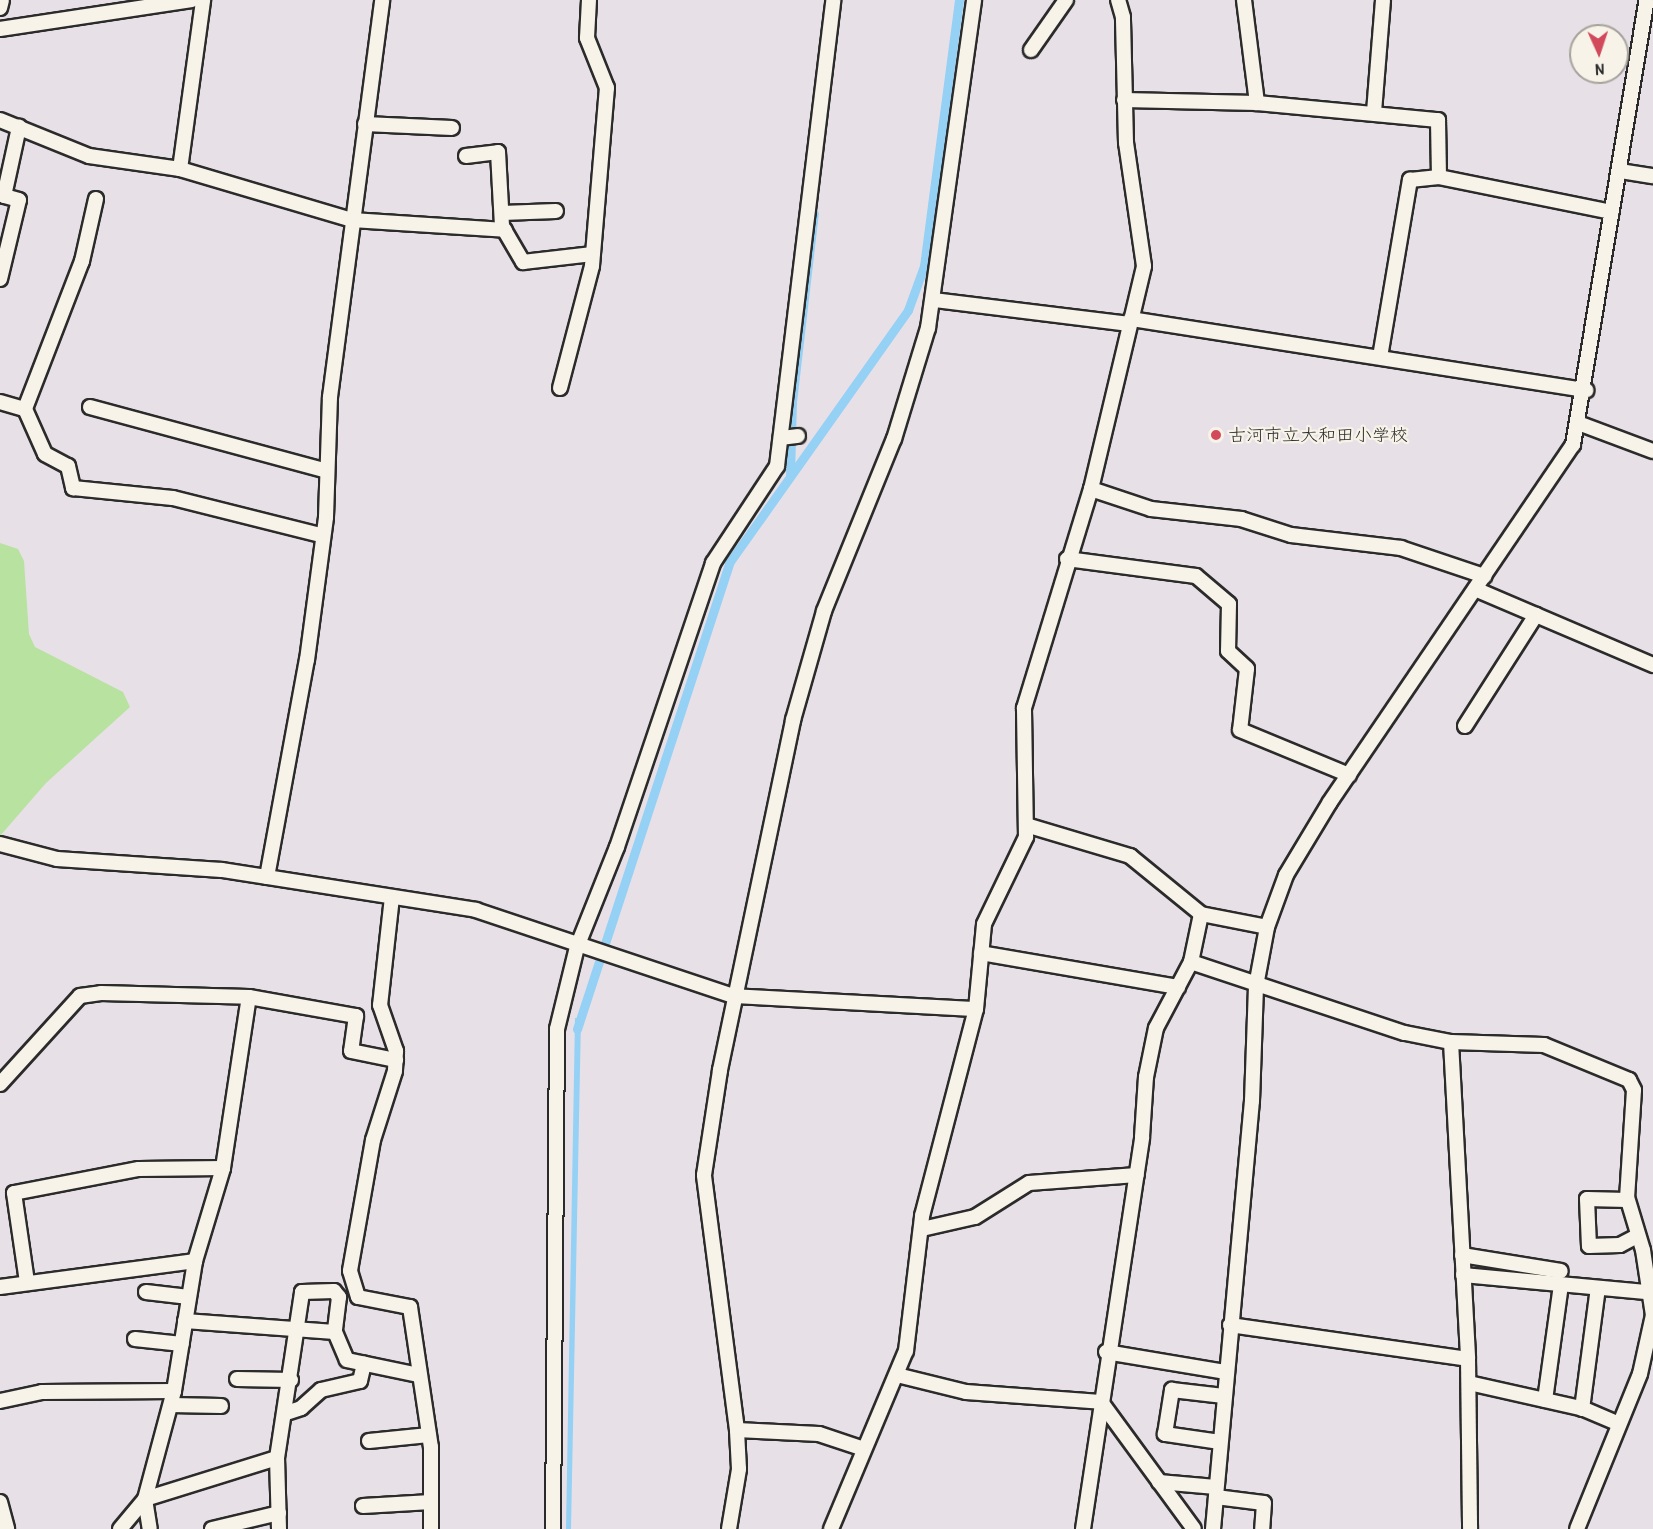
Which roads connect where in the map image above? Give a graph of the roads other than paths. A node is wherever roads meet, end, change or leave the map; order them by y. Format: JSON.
{"nodes":[{"id":1,"x":2,"y":0,"type":"edge"},
{"id":2,"x":192,"y":0,"type":"edge"},
{"id":3,"x":202,"y":0,"type":"edge"},
{"id":4,"x":381,"y":0,"type":"edge"},
{"id":5,"x":589,"y":0,"type":"edge"},
{"id":6,"x":833,"y":0,"type":"edge"},
{"id":7,"x":974,"y":0,"type":"edge"},
{"id":8,"x":1066,"y":0,"type":"edge"},
{"id":9,"x":1118,"y":0,"type":"edge"},
{"id":10,"x":1244,"y":0,"type":"edge"},
{"id":11,"x":1383,"y":0,"type":"edge"},
{"id":12,"x":1647,"y":0,"type":"edge"},
{"id":13,"x":0,"y":8,"type":"edge"},
{"id":14,"x":0,"y":30,"type":"edge"},
{"id":15,"x":1031,"y":50,"type":"dead end"},
{"id":16,"x":1124,"y":100,"type":"junction"},
{"id":17,"x":1257,"y":103,"type":"junction"},
{"id":18,"x":1374,"y":112,"type":"junction"},
{"id":19,"x":0,"y":120,"type":"edge"},
{"id":20,"x":365,"y":124,"type":"junction"},
{"id":21,"x":19,"y":127,"type":"junction"},
{"id":22,"x":452,"y":128,"type":"dead end"},
{"id":23,"x":465,"y":156,"type":"dead end"},
{"id":24,"x":180,"y":169,"type":"junction"},
{"id":25,"x":1620,"y":171,"type":"junction"},
{"id":26,"x":1653,"y":176,"type":"edge"},
{"id":27,"x":1438,"y":177,"type":"junction"},
{"id":28,"x":96,"y":199,"type":"dead end"},
{"id":29,"x":556,"y":211,"type":"dead end"},
{"id":30,"x":1611,"y":212,"type":"junction"},
{"id":31,"x":502,"y":213,"type":"junction"},
{"id":32,"x":352,"y":220,"type":"junction"},
{"id":33,"x":505,"y":230,"type":"junction"},
{"id":34,"x":593,"y":254,"type":"junction"},
{"id":35,"x":0,"y":279,"type":"edge"},
{"id":36,"x":934,"y":300,"type":"junction"},
{"id":37,"x":1130,"y":322,"type":"junction"},
{"id":38,"x":1380,"y":357,"type":"junction"},
{"id":39,"x":560,"y":388,"type":"dead end"},
{"id":40,"x":1586,"y":390,"type":"junction"},
{"id":41,"x":0,"y":402,"type":"edge"},
{"id":42,"x":90,"y":407,"type":"dead end"},
{"id":43,"x":25,"y":409,"type":"junction"},
{"id":44,"x":1578,"y":423,"type":"junction"},
{"id":45,"x":798,"y":436,"type":"dead end"},
{"id":46,"x":781,"y":438,"type":"junction"},
{"id":47,"x":1653,"y":451,"type":"edge"},
{"id":48,"x":323,"y":470,"type":"junction"},
{"id":49,"x":1091,"y":489,"type":"junction"},
{"id":50,"x":320,"y":535,"type":"junction"},
{"id":51,"x":1067,"y":559,"type":"junction"},
{"id":52,"x":1484,"y":576,"type":"junction"},
{"id":53,"x":1475,"y":589,"type":"junction"},
{"id":54,"x":1536,"y":615,"type":"junction"},
{"id":55,"x":1653,"y":665,"type":"edge"},
{"id":56,"x":1466,"y":726,"type":"dead end"},
{"id":57,"x":1349,"y":775,"type":"junction"},
{"id":58,"x":1026,"y":825,"type":"junction"},
{"id":59,"x":0,"y":844,"type":"edge"},
{"id":60,"x":267,"y":877,"type":"junction"},
{"id":61,"x":392,"y":897,"type":"junction"},
{"id":62,"x":1201,"y":914,"type":"junction"},
{"id":63,"x":1267,"y":927,"type":"junction"},
{"id":64,"x":577,"y":947,"type":"junction"},
{"id":65,"x":981,"y":953,"type":"junction"},
{"id":66,"x":1191,"y":962,"type":"junction"},
{"id":67,"x":1256,"y":986,"type":"junction"},
{"id":68,"x":1178,"y":987,"type":"junction"},
{"id":69,"x":733,"y":996,"type":"junction"},
{"id":70,"x":249,"y":997,"type":"junction"},
{"id":71,"x":976,"y":1009,"type":"junction"},
{"id":72,"x":1451,"y":1042,"type":"junction"},
{"id":73,"x":396,"y":1060,"type":"junction"},
{"id":74,"x":0,"y":1084,"type":"edge"},
{"id":75,"x":223,"y":1168,"type":"junction"},
{"id":76,"x":1137,"y":1175,"type":"junction"},
{"id":77,"x":1627,"y":1200,"type":"junction"},
{"id":78,"x":922,"y":1229,"type":"junction"},
{"id":79,"x":1637,"y":1236,"type":"junction"},
{"id":80,"x":1462,"y":1255,"type":"junction"},
{"id":81,"x":195,"y":1261,"type":"junction"},
{"id":82,"x":1463,"y":1275,"type":"junction"},
{"id":83,"x":1561,"y":1278,"type":"junction"},
{"id":84,"x":27,"y":1282,"type":"junction"},
{"id":85,"x":0,"y":1287,"type":"edge"},
{"id":86,"x":1598,"y":1288,"type":"junction"},
{"id":87,"x":146,"y":1292,"type":"dead end"},
{"id":88,"x":1648,"y":1292,"type":"junction"},
{"id":89,"x":189,"y":1297,"type":"junction"},
{"id":90,"x":185,"y":1322,"type":"junction"},
{"id":91,"x":1230,"y":1325,"type":"junction"},
{"id":92,"x":296,"y":1332,"type":"junction"},
{"id":93,"x":335,"y":1332,"type":"junction"},
{"id":94,"x":135,"y":1339,"type":"dead end"},
{"id":95,"x":182,"y":1344,"type":"junction"},
{"id":96,"x":1106,"y":1352,"type":"junction"},
{"id":97,"x":1468,"y":1359,"type":"junction"},
{"id":98,"x":364,"y":1363,"type":"junction"},
{"id":99,"x":1226,"y":1372,"type":"junction"},
{"id":100,"x":419,"y":1375,"type":"junction"},
{"id":101,"x":897,"y":1375,"type":"junction"},
{"id":102,"x":237,"y":1378,"type":"dead end"},
{"id":103,"x":291,"y":1380,"type":"junction"},
{"id":104,"x":1469,"y":1383,"type":"junction"},
{"id":105,"x":174,"y":1391,"type":"junction"},
{"id":106,"x":1224,"y":1396,"type":"junction"},
{"id":107,"x":1545,"y":1400,"type":"junction"},
{"id":108,"x":0,"y":1401,"type":"edge"},
{"id":109,"x":1101,"y":1402,"type":"junction"},
{"id":110,"x":171,"y":1405,"type":"junction"},
{"id":111,"x":221,"y":1406,"type":"dead end"},
{"id":112,"x":1582,"y":1409,"type":"junction"},
{"id":113,"x":286,"y":1413,"type":"junction"},
{"id":114,"x":1619,"y":1424,"type":"junction"},
{"id":115,"x":738,"y":1430,"type":"junction"},
{"id":116,"x":429,"y":1435,"type":"junction"},
{"id":117,"x":369,"y":1440,"type":"dead end"},
{"id":118,"x":1220,"y":1442,"type":"junction"},
{"id":119,"x":864,"y":1449,"type":"junction"},
{"id":120,"x":277,"y":1458,"type":"junction"},
{"id":121,"x":1159,"y":1482,"type":"junction"},
{"id":122,"x":1216,"y":1492,"type":"junction"},
{"id":123,"x":145,"y":1499,"type":"junction"},
{"id":124,"x":0,"y":1502,"type":"edge"},
{"id":125,"x":431,"y":1502,"type":"junction"},
{"id":126,"x":363,"y":1506,"type":"dead end"},
{"id":127,"x":279,"y":1513,"type":"junction"},
{"id":128,"x":7,"y":1529,"type":"edge"},
{"id":129,"x":120,"y":1529,"type":"edge"},
{"id":130,"x":150,"y":1529,"type":"edge"},
{"id":131,"x":212,"y":1529,"type":"edge"},
{"id":132,"x":279,"y":1529,"type":"edge"},
{"id":133,"x":431,"y":1529,"type":"edge"},
{"id":134,"x":553,"y":1529,"type":"edge"},
{"id":135,"x":729,"y":1529,"type":"edge"},
{"id":136,"x":831,"y":1529,"type":"edge"},
{"id":137,"x":1083,"y":1529,"type":"edge"},
{"id":138,"x":1194,"y":1529,"type":"edge"},
{"id":139,"x":1213,"y":1529,"type":"edge"},
{"id":140,"x":1263,"y":1529,"type":"edge"},
{"id":141,"x":1470,"y":1529,"type":"edge"},
{"id":142,"x":1577,"y":1529,"type":"edge"}],
"edges":[{"from":1,"to":13,"type":"street"},
{"from":2,"to":14,"type":"street"},
{"from":3,"to":24,"type":"street"},
{"from":4,"to":20,"type":"street"},
{"from":5,"to":34,"type":"street"},
{"from":6,"to":46,"type":"street"},
{"from":7,"to":36,"type":"street"},
{"from":8,"to":15,"type":"street"},
{"from":9,"to":16,"type":"street"},
{"from":10,"to":17,"type":"street"},
{"from":11,"to":18,"type":"street"},
{"from":12,"to":25,"type":"street"},
{"from":16,"to":17,"type":"street"},
{"from":16,"to":37,"type":"street"},
{"from":17,"to":18,"type":"street"},
{"from":18,"to":27,"type":"street"},
{"from":19,"to":21,"type":"street"},
{"from":20,"to":22,"type":"street"},
{"from":20,"to":32,"type":"street"},
{"from":21,"to":24,"type":"street"},
{"from":21,"to":35,"type":"street"},
{"from":23,"to":31,"type":"street"},
{"from":24,"to":32,"type":"street"},
{"from":25,"to":26,"type":"street"},
{"from":25,"to":30,"type":"street"},
{"from":27,"to":30,"type":"street"},
{"from":27,"to":38,"type":"street"},
{"from":28,"to":43,"type":"street"},
{"from":29,"to":31,"type":"street"},
{"from":30,"to":40,"type":"street"},
{"from":31,"to":33,"type":"street"},
{"from":32,"to":33,"type":"street"},
{"from":32,"to":48,"type":"street"},
{"from":33,"to":34,"type":"street"},
{"from":34,"to":39,"type":"street"},
{"from":36,"to":37,"type":"street"},
{"from":36,"to":69,"type":"street"},
{"from":37,"to":38,"type":"street"},
{"from":37,"to":49,"type":"street"},
{"from":38,"to":40,"type":"street"},
{"from":40,"to":44,"type":"street"},
{"from":41,"to":43,"type":"street"},
{"from":42,"to":48,"type":"street"},
{"from":43,"to":50,"type":"street"},
{"from":44,"to":47,"type":"street"},
{"from":44,"to":52,"type":"street"},
{"from":45,"to":46,"type":"street"},
{"from":46,"to":64,"type":"street"},
{"from":48,"to":50,"type":"street"},
{"from":49,"to":51,"type":"street"},
{"from":49,"to":52,"type":"street"},
{"from":50,"to":60,"type":"street"},
{"from":51,"to":57,"type":"street"},
{"from":51,"to":58,"type":"street"},
{"from":52,"to":53,"type":"street"},
{"from":53,"to":54,"type":"street"},
{"from":53,"to":57,"type":"street"},
{"from":54,"to":55,"type":"street"},
{"from":54,"to":56,"type":"street"},
{"from":57,"to":63,"type":"street"},
{"from":58,"to":62,"type":"street"},
{"from":58,"to":65,"type":"street"},
{"from":59,"to":60,"type":"street"},
{"from":60,"to":61,"type":"street"},
{"from":61,"to":64,"type":"street"},
{"from":61,"to":73,"type":"street"},
{"from":62,"to":63,"type":"street"},
{"from":62,"to":66,"type":"street"},
{"from":63,"to":67,"type":"street"},
{"from":64,"to":69,"type":"street"},
{"from":64,"to":134,"type":"street"},
{"from":65,"to":68,"type":"street"},
{"from":65,"to":71,"type":"street"},
{"from":66,"to":67,"type":"street"},
{"from":66,"to":68,"type":"street"},
{"from":67,"to":72,"type":"street"},
{"from":67,"to":91,"type":"street"},
{"from":68,"to":76,"type":"street"},
{"from":69,"to":71,"type":"street"},
{"from":69,"to":115,"type":"street"},
{"from":70,"to":73,"type":"street"},
{"from":70,"to":74,"type":"street"},
{"from":70,"to":75,"type":"street"},
{"from":71,"to":78,"type":"street"},
{"from":72,"to":77,"type":"street"},
{"from":72,"to":80,"type":"street"},
{"from":73,"to":100,"type":"street"},
{"from":75,"to":81,"type":"street"},
{"from":75,"to":84,"type":"street"},
{"from":76,"to":78,"type":"street"},
{"from":76,"to":96,"type":"street"},
{"from":77,"to":79,"type":"street"},
{"from":77,"to":79,"type":"street"},
{"from":78,"to":101,"type":"street"},
{"from":79,"to":88,"type":"street"},
{"from":80,"to":82,"type":"street"},
{"from":80,"to":83,"type":"street"},
{"from":81,"to":84,"type":"street"},
{"from":81,"to":89,"type":"street"},
{"from":82,"to":83,"type":"street"},
{"from":82,"to":97,"type":"street"},
{"from":83,"to":86,"type":"street"},
{"from":83,"to":107,"type":"street"},
{"from":84,"to":85,"type":"street"},
{"from":86,"to":88,"type":"street"},
{"from":86,"to":112,"type":"street"},
{"from":87,"to":89,"type":"street"},
{"from":88,"to":114,"type":"street"},
{"from":89,"to":90,"type":"street"},
{"from":90,"to":92,"type":"street"},
{"from":90,"to":95,"type":"street"},
{"from":91,"to":97,"type":"street"},
{"from":91,"to":99,"type":"street"},
{"from":92,"to":93,"type":"street"},
{"from":92,"to":93,"type":"street"},
{"from":92,"to":103,"type":"street"},
{"from":93,"to":98,"type":"street"},
{"from":94,"to":95,"type":"street"},
{"from":95,"to":105,"type":"street"},
{"from":96,"to":99,"type":"street"},
{"from":96,"to":109,"type":"street"},
{"from":97,"to":104,"type":"street"},
{"from":98,"to":100,"type":"street"},
{"from":98,"to":113,"type":"street"},
{"from":99,"to":106,"type":"street"},
{"from":100,"to":116,"type":"street"},
{"from":101,"to":109,"type":"street"},
{"from":101,"to":119,"type":"street"},
{"from":102,"to":103,"type":"street"},
{"from":103,"to":113,"type":"street"},
{"from":104,"to":107,"type":"street"},
{"from":104,"to":141,"type":"street"},
{"from":105,"to":108,"type":"street"},
{"from":105,"to":110,"type":"street"},
{"from":106,"to":118,"type":"street"},
{"from":106,"to":118,"type":"street"},
{"from":107,"to":112,"type":"street"},
{"from":109,"to":121,"type":"street"},
{"from":109,"to":137,"type":"street"},
{"from":110,"to":111,"type":"street"},
{"from":110,"to":123,"type":"street"},
{"from":112,"to":114,"type":"street"},
{"from":113,"to":120,"type":"street"},
{"from":114,"to":142,"type":"street"},
{"from":115,"to":119,"type":"street"},
{"from":115,"to":135,"type":"street"},
{"from":116,"to":117,"type":"street"},
{"from":116,"to":125,"type":"street"},
{"from":118,"to":122,"type":"street"},
{"from":119,"to":136,"type":"street"},
{"from":120,"to":123,"type":"street"},
{"from":120,"to":127,"type":"street"},
{"from":121,"to":122,"type":"street"},
{"from":121,"to":138,"type":"street"},
{"from":122,"to":139,"type":"street"},
{"from":122,"to":140,"type":"street"},
{"from":123,"to":129,"type":"street"},
{"from":123,"to":130,"type":"street"},
{"from":124,"to":128,"type":"street"},
{"from":125,"to":126,"type":"street"},
{"from":125,"to":133,"type":"street"},
{"from":127,"to":131,"type":"street"},
{"from":127,"to":132,"type":"street"}]}
